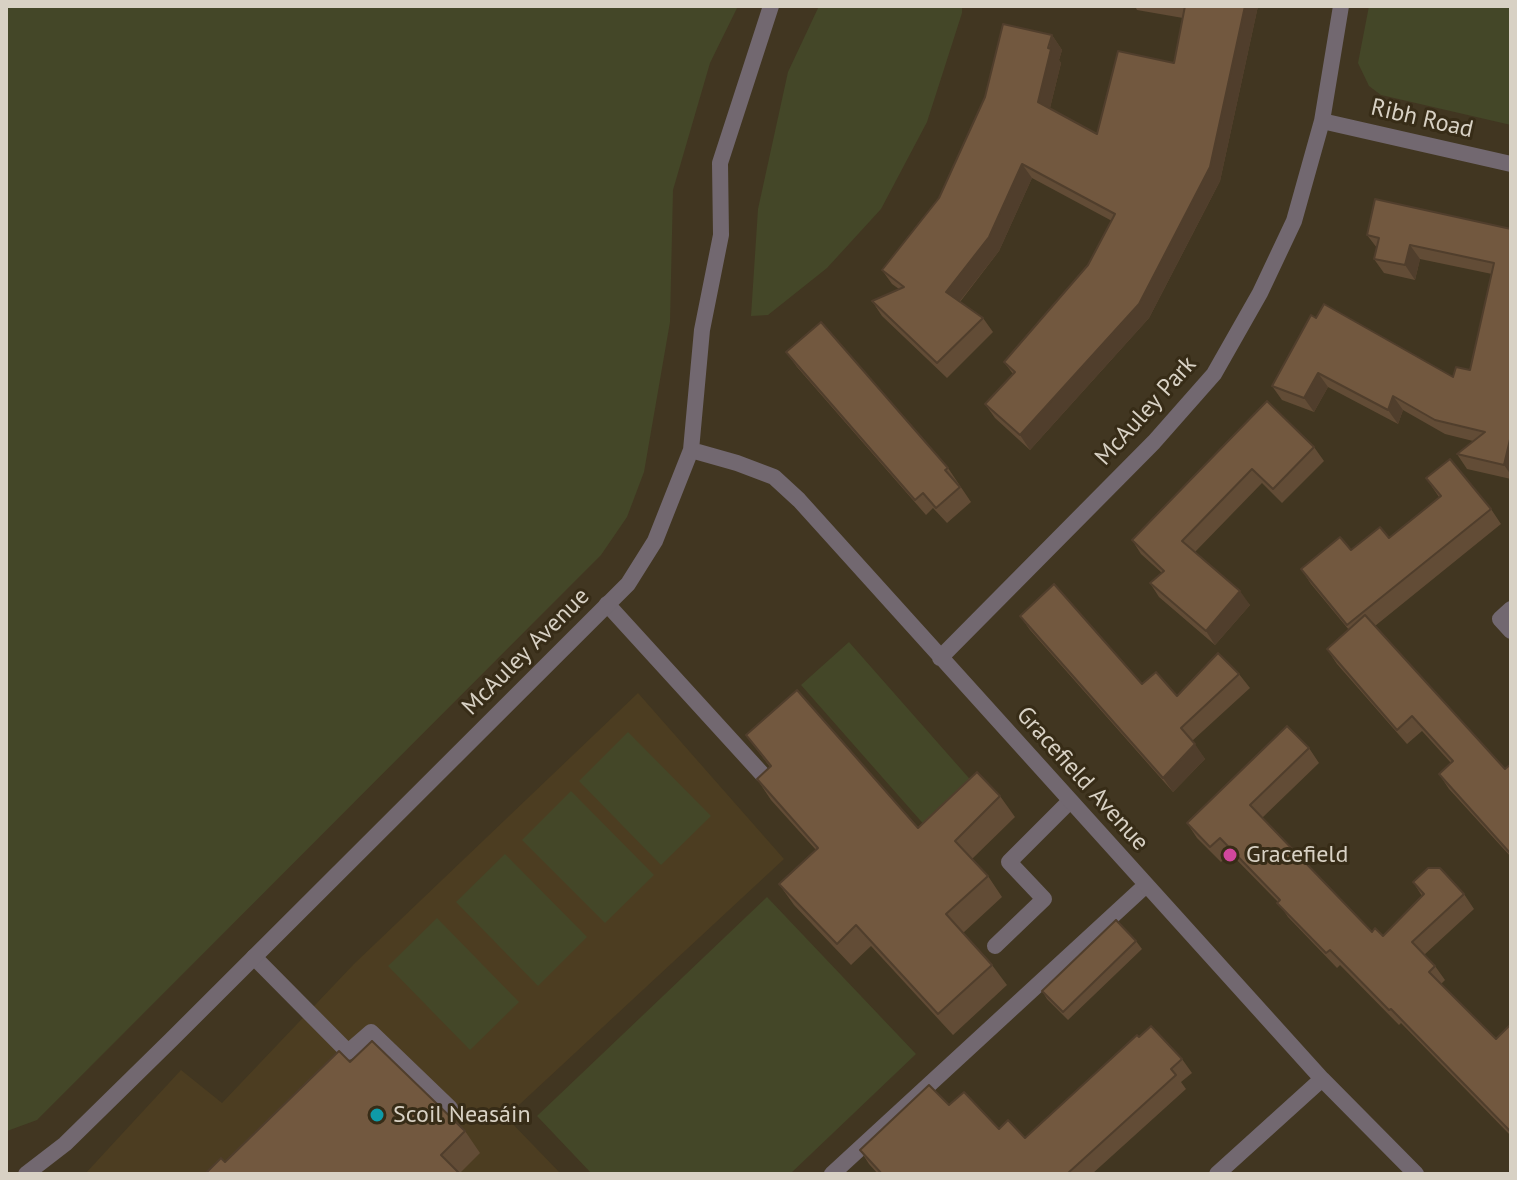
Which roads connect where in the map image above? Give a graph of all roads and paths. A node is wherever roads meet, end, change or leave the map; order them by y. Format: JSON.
{"nodes":[{"id":1,"x":771,"y":6,"type":"edge"},
{"id":2,"x":1341,"y":6,"type":"edge"},
{"id":3,"x":1322,"y":121,"type":"junction"},
{"id":4,"x":1511,"y":164,"type":"edge"},
{"id":5,"x":691,"y":450,"type":"junction"},
{"id":6,"x":607,"y":604,"type":"junction"},
{"id":7,"x":1511,"y":609,"type":"edge"},
{"id":8,"x":1511,"y":631,"type":"edge"},
{"id":9,"x":940,"y":658,"type":"junction"},
{"id":10,"x":763,"y":775,"type":"edge"},
{"id":11,"x":1070,"y":801,"type":"junction"},
{"id":12,"x":1146,"y":885,"type":"junction"},
{"id":13,"x":995,"y":946,"type":"dead end"},
{"id":14,"x":254,"y":957,"type":"junction"},
{"id":15,"x":1322,"y":1079,"type":"junction"},
{"id":16,"x":450,"y":1108,"type":"dead end"},
{"id":17,"x":26,"y":1174,"type":"edge"},
{"id":18,"x":832,"y":1174,"type":"edge"},
{"id":19,"x":1217,"y":1174,"type":"edge"},
{"id":20,"x":1416,"y":1174,"type":"edge"}],
"edges":[{"from":1,"to":5,"type":"street","name":"McAuley Avenue"},
{"from":2,"to":3,"type":"street","name":"McAuley Park"},
{"from":3,"to":4,"type":"street","name":"Ribh Road"},
{"from":3,"to":9,"type":"street","name":"McAuley Park"},
{"from":5,"to":6,"type":"street","name":"McAuley Avenue"},
{"from":5,"to":9,"type":"street","name":"Gracefield Avenue"},
{"from":6,"to":10,"type":"street"},
{"from":6,"to":14,"type":"street","name":"McAuley Avenue"},
{"from":7,"to":8,"type":"street"},
{"from":9,"to":11,"type":"street","name":"Gracefield Avenue"},
{"from":11,"to":12,"type":"street","name":"Gracefield Avenue"},
{"from":11,"to":13,"type":"street"},
{"from":12,"to":15,"type":"street","name":"Gracefield Avenue"},
{"from":12,"to":18,"type":"street"},
{"from":14,"to":16,"type":"street"},
{"from":14,"to":17,"type":"street","name":"McAuley Avenue"},
{"from":15,"to":19,"type":"street"},
{"from":15,"to":20,"type":"street","name":"Gracefield Avenue"}]}
